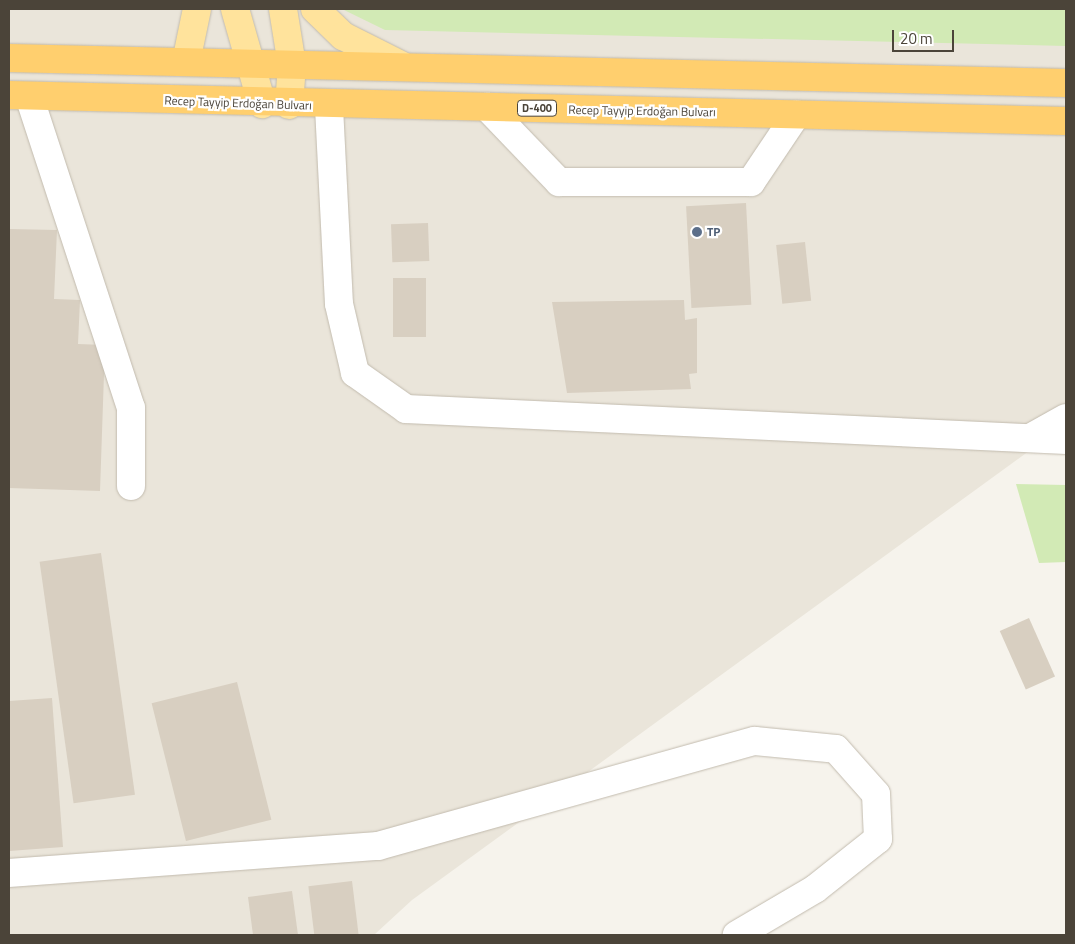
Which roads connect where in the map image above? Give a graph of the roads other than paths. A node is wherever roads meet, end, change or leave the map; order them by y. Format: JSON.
{"nodes":[{"id":1,"x":197,"y":9,"type":"edge"},
{"id":2,"x":235,"y":9,"type":"edge"},
{"id":3,"x":283,"y":9,"type":"edge"},
{"id":4,"x":315,"y":9,"type":"edge"},
{"id":5,"x":9,"y":58,"type":"edge"},
{"id":6,"x":186,"y":62,"type":"junction"},
{"id":7,"x":252,"y":64,"type":"junction"},
{"id":8,"x":292,"y":65,"type":"junction"},
{"id":9,"x":405,"y":67,"type":"junction"},
{"id":10,"x":1066,"y":84,"type":"edge"},
{"id":11,"x":19,"y":96,"type":"edge"},
{"id":12,"x":262,"y":104,"type":"junction"},
{"id":13,"x":289,"y":105,"type":"junction"},
{"id":14,"x":329,"y":107,"type":"junction"},
{"id":15,"x":487,"y":107,"type":"junction"},
{"id":16,"x":796,"y":115,"type":"junction"},
{"id":17,"x":1066,"y":122,"type":"edge"},
{"id":18,"x":1066,"y":418,"type":"edge"},
{"id":19,"x":1030,"y":438,"type":"junction"},
{"id":20,"x":1066,"y":440,"type":"edge"},
{"id":21,"x":131,"y":486,"type":"dead end"},
{"id":22,"x":9,"y":873,"type":"edge"},
{"id":23,"x":737,"y":935,"type":"edge"}],
"edges":[{"from":1,"to":6,"type":"main road"},
{"from":2,"to":7,"type":"main road"},
{"from":3,"to":8,"type":"main road"},
{"from":4,"to":9,"type":"main road"},
{"from":5,"to":6,"type":"highway"},
{"from":6,"to":7,"type":"highway"},
{"from":7,"to":8,"type":"highway"},
{"from":7,"to":12,"type":"main road"},
{"from":8,"to":9,"type":"highway"},
{"from":8,"to":13,"type":"main road"},
{"from":9,"to":10,"type":"highway"},
{"from":11,"to":12,"type":"highway","name":"Recep Tayyip Erdoğan Bulvarı","number":"D-400"},
{"from":11,"to":21,"type":"street"},
{"from":12,"to":13,"type":"highway","name":"Recep Tayyip Erdoğan Bulvarı","number":"D-400"},
{"from":13,"to":14,"type":"highway","name":"Recep Tayyip Erdoğan Bulvarı","number":"D-400"},
{"from":14,"to":15,"type":"highway","name":"Recep Tayyip Erdoğan Bulvarı","number":"D-400"},
{"from":14,"to":19,"type":"street"},
{"from":15,"to":16,"type":"highway","name":"Recep Tayyip Erdoğan Bulvarı","number":"D-400"},
{"from":15,"to":16,"type":"street"},
{"from":16,"to":17,"type":"highway","name":"Recep Tayyip Erdoğan Bulvarı","number":"D-400"},
{"from":18,"to":19,"type":"street"},
{"from":19,"to":20,"type":"street"},
{"from":22,"to":23,"type":"street"}]}
